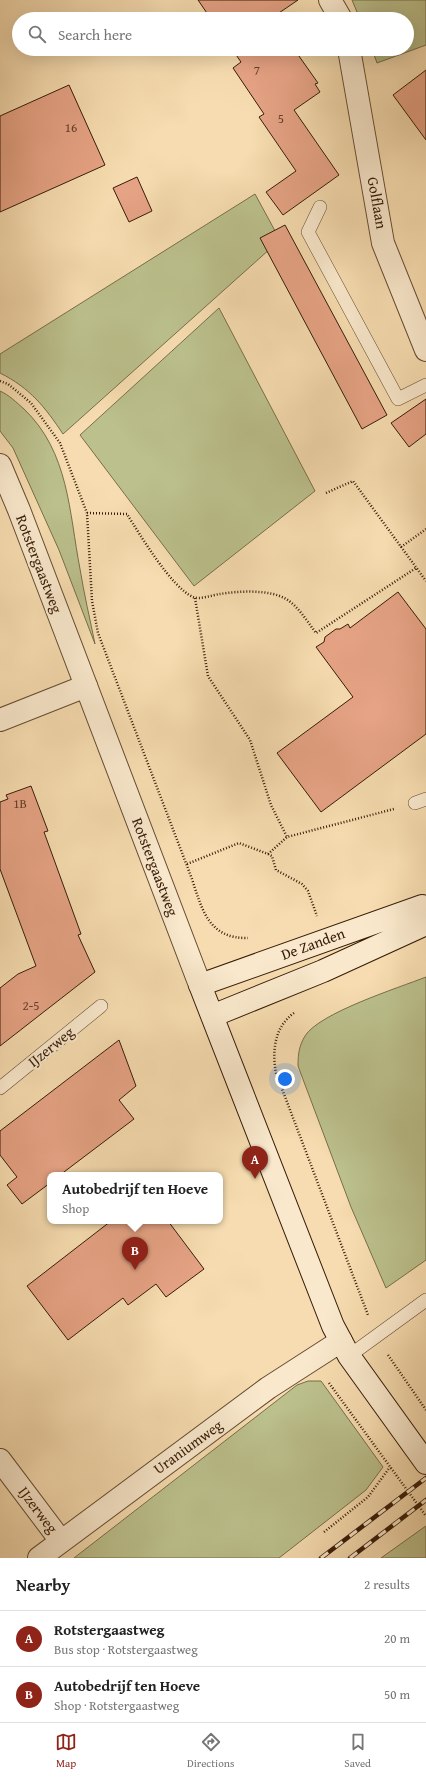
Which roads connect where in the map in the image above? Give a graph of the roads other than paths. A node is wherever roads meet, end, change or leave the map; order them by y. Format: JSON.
{"nodes":[{"id":1,"x":330,"y":0,"type":"edge"},
{"id":2,"x":336,"y":12,"type":"edge"},
{"id":3,"x":350,"y":56,"type":"edge"},
{"id":4,"x":320,"y":207,"type":"dead end"},
{"id":5,"x":426,"y":350,"type":"edge"},
{"id":6,"x":426,"y":384,"type":"edge"},
{"id":7,"x":0,"y":465,"type":"edge"},
{"id":8,"x":86,"y":686,"type":"junction"},
{"id":9,"x":0,"y":720,"type":"edge"},
{"id":10,"x":426,"y":907,"type":"edge"},
{"id":11,"x":426,"y":924,"type":"edge"},
{"id":12,"x":200,"y":985,"type":"junction"},
{"id":13,"x":101,"y":1006,"type":"dead end"},
{"id":14,"x":212,"y":1016,"type":"junction"},
{"id":15,"x":0,"y":1088,"type":"edge"},
{"id":16,"x":426,"y":1300,"type":"edge"},
{"id":17,"x":345,"y":1348,"type":"junction"},
{"id":18,"x":0,"y":1460,"type":"edge"},
{"id":19,"x":426,"y":1463,"type":"edge"},
{"id":20,"x":61,"y":1541,"type":"junction"},
{"id":21,"x":39,"y":1558,"type":"edge"}],
"edges":[{"from":1,"to":2,"type":"street"},
{"from":3,"to":5,"type":"street","name":"Golflaan"},
{"from":4,"to":6,"type":"lane"},
{"from":7,"to":8,"type":"street","name":"Rotstergaastweg"},
{"from":8,"to":9,"type":"street"},
{"from":8,"to":12,"type":"street","name":"Rotstergaastweg"},
{"from":10,"to":12,"type":"street","name":"De Zanden"},
{"from":11,"to":14,"type":"street","name":"De Zanden"},
{"from":12,"to":14,"type":"street","name":"Rotstergaastweg"},
{"from":13,"to":15,"type":"lane","name":"IJzerweg"},
{"from":14,"to":17,"type":"street","name":"Rotstergaastweg"},
{"from":16,"to":17,"type":"lane"},
{"from":17,"to":19,"type":"street","name":"Rotstergaastweg"},
{"from":17,"to":20,"type":"street","name":"Uraniumweg"},
{"from":18,"to":20,"type":"street","name":"IJzerweg"},
{"from":20,"to":21,"type":"street","name":"Uraniumweg"}]}
